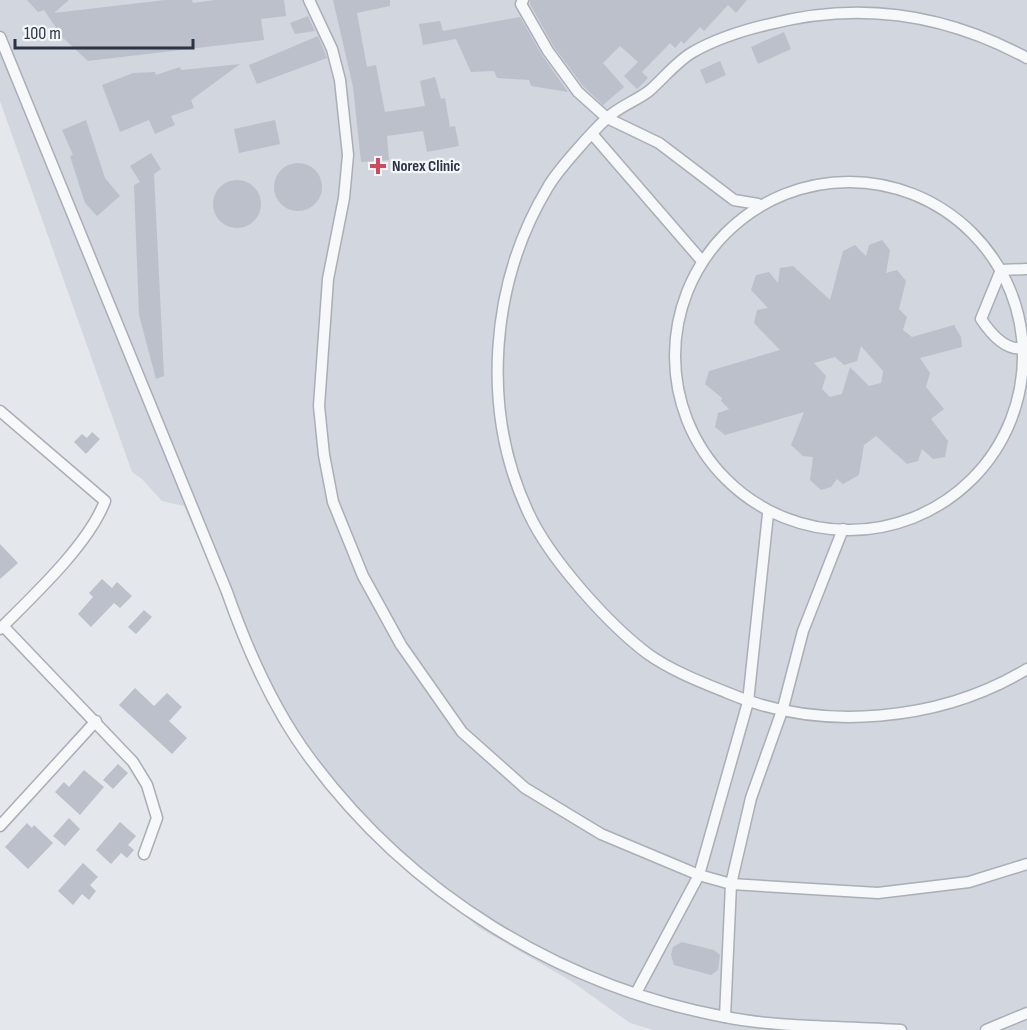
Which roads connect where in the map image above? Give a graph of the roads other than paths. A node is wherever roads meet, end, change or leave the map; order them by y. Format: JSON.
{"nodes":[{"id":1,"x":309,"y":0,"type":"edge"},
{"id":2,"x":523,"y":0,"type":"edge"},
{"id":3,"x":0,"y":37,"type":"edge"},
{"id":4,"x":1027,"y":58,"type":"edge"},
{"id":5,"x":607,"y":118,"type":"junction"},
{"id":6,"x":593,"y":135,"type":"junction"},
{"id":7,"x":758,"y":204,"type":"junction"},
{"id":8,"x":702,"y":261,"type":"junction"},
{"id":9,"x":1027,"y":269,"type":"edge"},
{"id":10,"x":1001,"y":270,"type":"junction"},
{"id":11,"x":1025,"y":347,"type":"edge"},
{"id":12,"x":0,"y":411,"type":"edge"},
{"id":13,"x":768,"y":514,"type":"junction"},
{"id":14,"x":843,"y":529,"type":"junction"},
{"id":15,"x":2,"y":628,"type":"edge"},
{"id":16,"x":1027,"y":669,"type":"edge"},
{"id":17,"x":748,"y":702,"type":"junction"},
{"id":18,"x":783,"y":708,"type":"junction"},
{"id":19,"x":96,"y":721,"type":"junction"},
{"id":20,"x":0,"y":826,"type":"edge"},
{"id":21,"x":144,"y":854,"type":"dead end"},
{"id":22,"x":1027,"y":864,"type":"edge"},
{"id":23,"x":699,"y":875,"type":"junction"},
{"id":24,"x":731,"y":884,"type":"junction"},
{"id":25,"x":636,"y":993,"type":"junction"},
{"id":26,"x":1027,"y":1013,"type":"edge"},
{"id":27,"x":725,"y":1017,"type":"junction"},
{"id":28,"x":901,"y":1030,"type":"edge"},
{"id":29,"x":986,"y":1030,"type":"edge"}],
"edges":[{"from":1,"to":23,"type":"street"},
{"from":2,"to":5,"type":"street"},
{"from":3,"to":25,"type":"street"},
{"from":4,"to":5,"type":"street"},
{"from":5,"to":6,"type":"street"},
{"from":5,"to":7,"type":"street"},
{"from":6,"to":8,"type":"street"},
{"from":6,"to":17,"type":"street"},
{"from":7,"to":8,"type":"street"},
{"from":7,"to":10,"type":"street"},
{"from":8,"to":13,"type":"street"},
{"from":9,"to":10,"type":"street"},
{"from":10,"to":11,"type":"street"},
{"from":10,"to":11,"type":"street"},
{"from":11,"to":14,"type":"street"},
{"from":12,"to":15,"type":"street"},
{"from":13,"to":14,"type":"street"},
{"from":13,"to":17,"type":"street"},
{"from":14,"to":18,"type":"street"},
{"from":15,"to":19,"type":"street"},
{"from":16,"to":18,"type":"street"},
{"from":17,"to":18,"type":"street"},
{"from":17,"to":23,"type":"street"},
{"from":18,"to":24,"type":"street"},
{"from":19,"to":20,"type":"street"},
{"from":19,"to":21,"type":"street"},
{"from":22,"to":24,"type":"street"},
{"from":23,"to":24,"type":"street"},
{"from":23,"to":25,"type":"street"},
{"from":24,"to":27,"type":"street"},
{"from":25,"to":27,"type":"street"},
{"from":26,"to":29,"type":"street"},
{"from":27,"to":28,"type":"street"}]}
